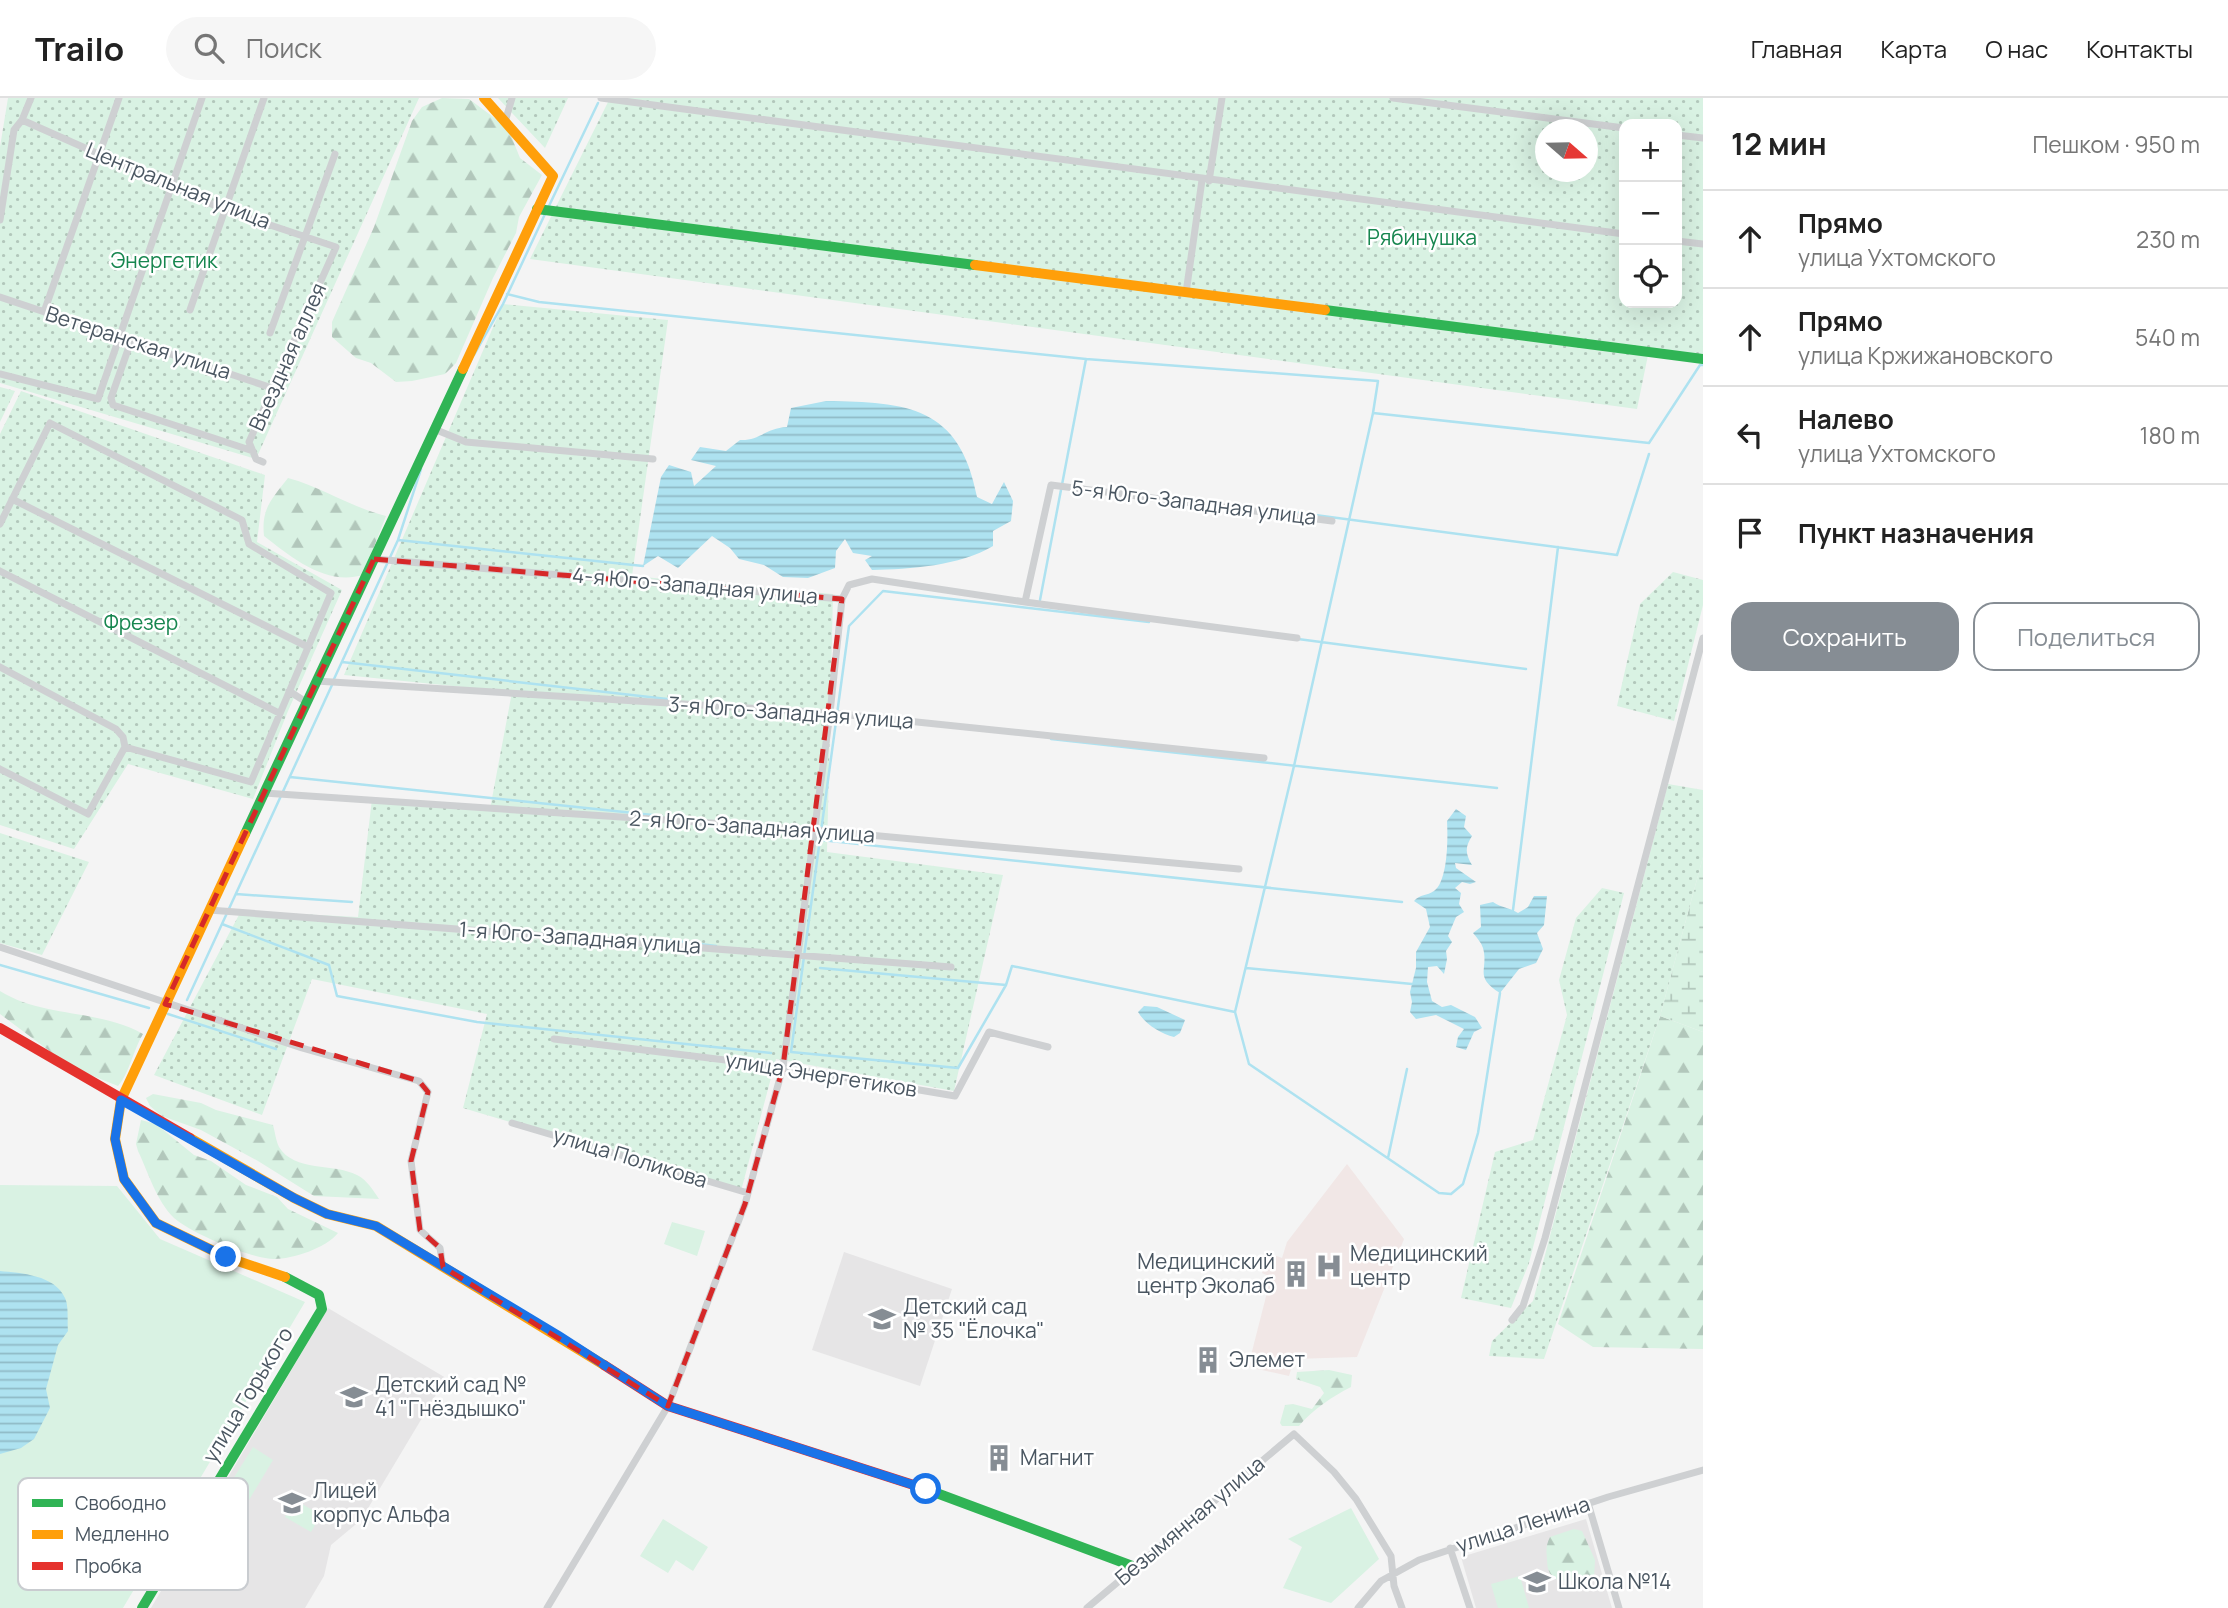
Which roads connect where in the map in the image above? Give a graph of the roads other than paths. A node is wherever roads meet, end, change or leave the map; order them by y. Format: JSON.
{"nodes":[{"id":1,"x":31,"y":98,"type":"edge"},
{"id":2,"x":119,"y":98,"type":"edge"},
{"id":3,"x":202,"y":98,"type":"edge"},
{"id":4,"x":264,"y":98,"type":"edge"},
{"id":5,"x":484,"y":98,"type":"edge"},
{"id":6,"x":512,"y":98,"type":"edge"},
{"id":7,"x":601,"y":98,"type":"edge"},
{"id":8,"x":1222,"y":98,"type":"edge"},
{"id":9,"x":1393,"y":98,"type":"edge"},
{"id":10,"x":22,"y":120,"type":"junction"},
{"id":11,"x":505,"y":122,"type":"junction"},
{"id":12,"x":1619,"y":127,"type":"edge"},
{"id":13,"x":1682,"y":136,"type":"edge"},
{"id":14,"x":1703,"y":138,"type":"edge"},
{"id":15,"x":99,"y":154,"type":"junction"},
{"id":16,"x":335,"y":155,"type":"dead end"},
{"id":17,"x":1205,"y":180,"type":"junction"},
{"id":18,"x":172,"y":187,"type":"junction"},
{"id":19,"x":537,"y":209,"type":"junction"},
{"id":20,"x":225,"y":210,"type":"junction"},
{"id":21,"x":0,"y":220,"type":"edge"},
{"id":22,"x":1619,"y":233,"type":"edge"},
{"id":23,"x":304,"y":236,"type":"junction"},
{"id":24,"x":1682,"y":242,"type":"edge"},
{"id":25,"x":1703,"y":244,"type":"edge"},
{"id":26,"x":336,"y":247,"type":"joint"},
{"id":27,"x":1186,"y":293,"type":"junction"},
{"id":28,"x":0,"y":297,"type":"edge"},
{"id":29,"x":190,"y":310,"type":"dead end"},
{"id":30,"x":44,"y":312,"type":"junction"},
{"id":31,"x":270,"y":333,"type":"dead end"},
{"id":32,"x":120,"y":337,"type":"junction"},
{"id":33,"x":131,"y":341,"type":"junction"},
{"id":34,"x":1703,"y":359,"type":"edge"},
{"id":35,"x":0,"y":374,"type":"edge"},
{"id":36,"x":275,"y":388,"type":"junction"},
{"id":37,"x":434,"y":429,"type":"junction"},
{"id":38,"x":253,"y":451,"type":"junction"},
{"id":39,"x":653,"y":459,"type":"dead end"},
{"id":40,"x":263,"y":462,"type":"dead end"},
{"id":41,"x":12,"y":499,"type":"junction"},
{"id":42,"x":1332,"y":521,"type":"dead end"},
{"id":43,"x":0,"y":524,"type":"edge"},
{"id":44,"x":373,"y":559,"type":"junction"},
{"id":45,"x":0,"y":571,"type":"edge"},
{"id":46,"x":842,"y":599,"type":"junction"},
{"id":47,"x":1025,"y":602,"type":"junction"},
{"id":48,"x":1297,"y":638,"type":"dead end"},
{"id":49,"x":1703,"y":638,"type":"edge"},
{"id":50,"x":308,"y":647,"type":"junction"},
{"id":51,"x":0,"y":667,"type":"edge"},
{"id":52,"x":316,"y":681,"type":"junction"},
{"id":53,"x":289,"y":691,"type":"junction"},
{"id":54,"x":306,"y":702,"type":"junction"},
{"id":55,"x":279,"y":713,"type":"junction"},
{"id":56,"x":830,"y":713,"type":"junction"},
{"id":57,"x":125,"y":747,"type":"junction"},
{"id":58,"x":1264,"y":758,"type":"dead end"},
{"id":59,"x":0,"y":769,"type":"edge"},
{"id":60,"x":264,"y":793,"type":"junction"},
{"id":61,"x":815,"y":830,"type":"junction"},
{"id":62,"x":1239,"y":869,"type":"dead end"},
{"id":63,"x":209,"y":910,"type":"junction"},
{"id":64,"x":0,"y":947,"type":"edge"},
{"id":65,"x":799,"y":955,"type":"junction"},
{"id":66,"x":951,"y":967,"type":"dead end"},
{"id":67,"x":165,"y":1004,"type":"junction"},
{"id":68,"x":0,"y":1028,"type":"edge"},
{"id":69,"x":554,"y":1040,"type":"dead end"},
{"id":70,"x":1048,"y":1047,"type":"dead end"},
{"id":71,"x":783,"y":1066,"type":"junction"},
{"id":72,"x":121,"y":1100,"type":"junction"},
{"id":73,"x":512,"y":1123,"type":"dead end"},
{"id":74,"x":748,"y":1193,"type":"junction"},
{"id":75,"x":443,"y":1267,"type":"junction"},
{"id":76,"x":1512,"y":1320,"type":"dead end"},
{"id":77,"x":668,"y":1406,"type":"junction"},
{"id":78,"x":1703,"y":1471,"type":"edge"},
{"id":79,"x":219,"y":1478,"type":"edge"},
{"id":80,"x":1588,"y":1503,"type":"junction"},
{"id":81,"x":1450,"y":1548,"type":"junction"},
{"id":82,"x":1135,"y":1567,"type":"junction"},
{"id":83,"x":1392,"y":1573,"type":"junction"},
{"id":84,"x":153,"y":1590,"type":"edge"},
{"id":85,"x":142,"y":1608,"type":"edge"},
{"id":86,"x":547,"y":1608,"type":"edge"},
{"id":87,"x":1087,"y":1608,"type":"edge"},
{"id":88,"x":1358,"y":1608,"type":"edge"},
{"id":89,"x":1402,"y":1608,"type":"edge"},
{"id":90,"x":1470,"y":1608,"type":"edge"},
{"id":91,"x":1619,"y":1608,"type":"edge"}],
"edges":[{"from":1,"to":10,"type":"street"},
{"from":2,"to":15,"type":"street"},
{"from":3,"to":18,"type":"street"},
{"from":4,"to":20,"type":"street"},
{"from":5,"to":11,"type":"street"},
{"from":6,"to":11,"type":"street"},
{"from":7,"to":17,"type":"street"},
{"from":8,"to":17,"type":"street"},
{"from":9,"to":12,"type":"street"},
{"from":10,"to":15,"type":"street","name":"Центральная улица"},
{"from":10,"to":21,"type":"street"},
{"from":11,"to":19,"type":"street"},
{"from":13,"to":14,"type":"street"},
{"from":15,"to":18,"type":"street","name":"Центральная улица"},
{"from":15,"to":30,"type":"street"},
{"from":16,"to":23,"type":"street"},
{"from":17,"to":22,"type":"street"},
{"from":17,"to":27,"type":"street"},
{"from":18,"to":20,"type":"street","name":"Центральная улица"},
{"from":18,"to":32,"type":"street"},
{"from":19,"to":27,"type":"street"},
{"from":19,"to":37,"type":"street"},
{"from":20,"to":23,"type":"street","name":"Центральная улица"},
{"from":20,"to":29,"type":"street"},
{"from":23,"to":26,"type":"street","name":"Центральная улица"},
{"from":23,"to":31,"type":"street"},
{"from":24,"to":25,"type":"street"},
{"from":26,"to":36,"type":"street","name":"Въездная аллея"},
{"from":27,"to":34,"type":"street"},
{"from":28,"to":30,"type":"street","name":"Ветеранская улица"},
{"from":30,"to":32,"type":"street","name":"Ветеранская улица"},
{"from":32,"to":33,"type":"street","name":"Ветеранская улица"},
{"from":32,"to":35,"type":"street"},
{"from":33,"to":36,"type":"street","name":"Ветеранская улица"},
{"from":33,"to":38,"type":"street"},
{"from":36,"to":38,"type":"street","name":"Въездная аллея"},
{"from":37,"to":39,"type":"street"},
{"from":37,"to":44,"type":"street"},
{"from":38,"to":40,"type":"street","name":"Въездная аллея"},
{"from":41,"to":43,"type":"street"},
{"from":41,"to":50,"type":"street"},
{"from":41,"to":50,"type":"street"},
{"from":42,"to":47,"type":"street","name":"5-я Юго-Западная улица"},
{"from":44,"to":46,"type":"street","name":"4-я Юго-Западная улица"},
{"from":44,"to":52,"type":"street"},
{"from":45,"to":55,"type":"street"},
{"from":46,"to":47,"type":"street","name":"4-я Юго-Западная улица"},
{"from":46,"to":56,"type":"street"},
{"from":47,"to":48,"type":"street","name":"4-я Юго-Западная улица"},
{"from":49,"to":76,"type":"street"},
{"from":50,"to":53,"type":"street"},
{"from":51,"to":57,"type":"street"},
{"from":52,"to":54,"type":"street"},
{"from":52,"to":56,"type":"street","name":"3-я Юго-Западная улица"},
{"from":53,"to":54,"type":"street"},
{"from":53,"to":55,"type":"street"},
{"from":54,"to":60,"type":"street"},
{"from":55,"to":57,"type":"street"},
{"from":56,"to":58,"type":"street","name":"3-я Юго-Западная улица"},
{"from":56,"to":61,"type":"street"},
{"from":57,"to":59,"type":"street"},
{"from":60,"to":61,"type":"street","name":"2-я Юго-Западная улица"},
{"from":60,"to":63,"type":"street"},
{"from":61,"to":62,"type":"street","name":"2-я Юго-Западная улица"},
{"from":61,"to":65,"type":"street"},
{"from":63,"to":65,"type":"street","name":"1-я Юго-Западная улица"},
{"from":63,"to":67,"type":"street"},
{"from":64,"to":67,"type":"street"},
{"from":65,"to":66,"type":"street","name":"1-я Юго-Западная улица"},
{"from":65,"to":71,"type":"street"},
{"from":67,"to":72,"type":"street"},
{"from":67,"to":75,"type":"street"},
{"from":68,"to":72,"type":"street"},
{"from":69,"to":71,"type":"street","name":"улица Энергетиков"},
{"from":70,"to":71,"type":"street","name":"улица Энергетиков"},
{"from":71,"to":74,"type":"street"},
{"from":72,"to":75,"type":"street"},
{"from":72,"to":79,"type":"street","name":"улица Горького"},
{"from":73,"to":74,"type":"street","name":"улица Поликова"},
{"from":74,"to":77,"type":"street"},
{"from":75,"to":77,"type":"street"},
{"from":77,"to":82,"type":"street"},
{"from":77,"to":86,"type":"street"},
{"from":78,"to":80,"type":"street","name":"улица Ленина"},
{"from":80,"to":81,"type":"street","name":"улица Ленина"},
{"from":80,"to":91,"type":"street"},
{"from":81,"to":83,"type":"street","name":"улица Ленина"},
{"from":81,"to":90,"type":"street"},
{"from":82,"to":83,"type":"street","name":"Безымянная улица"},
{"from":82,"to":87,"type":"street","name":"Безымянная улица"},
{"from":83,"to":88,"type":"street","name":"улица Ленина"},
{"from":83,"to":89,"type":"street"},
{"from":84,"to":85,"type":"street","name":"улица Горького"}]}
